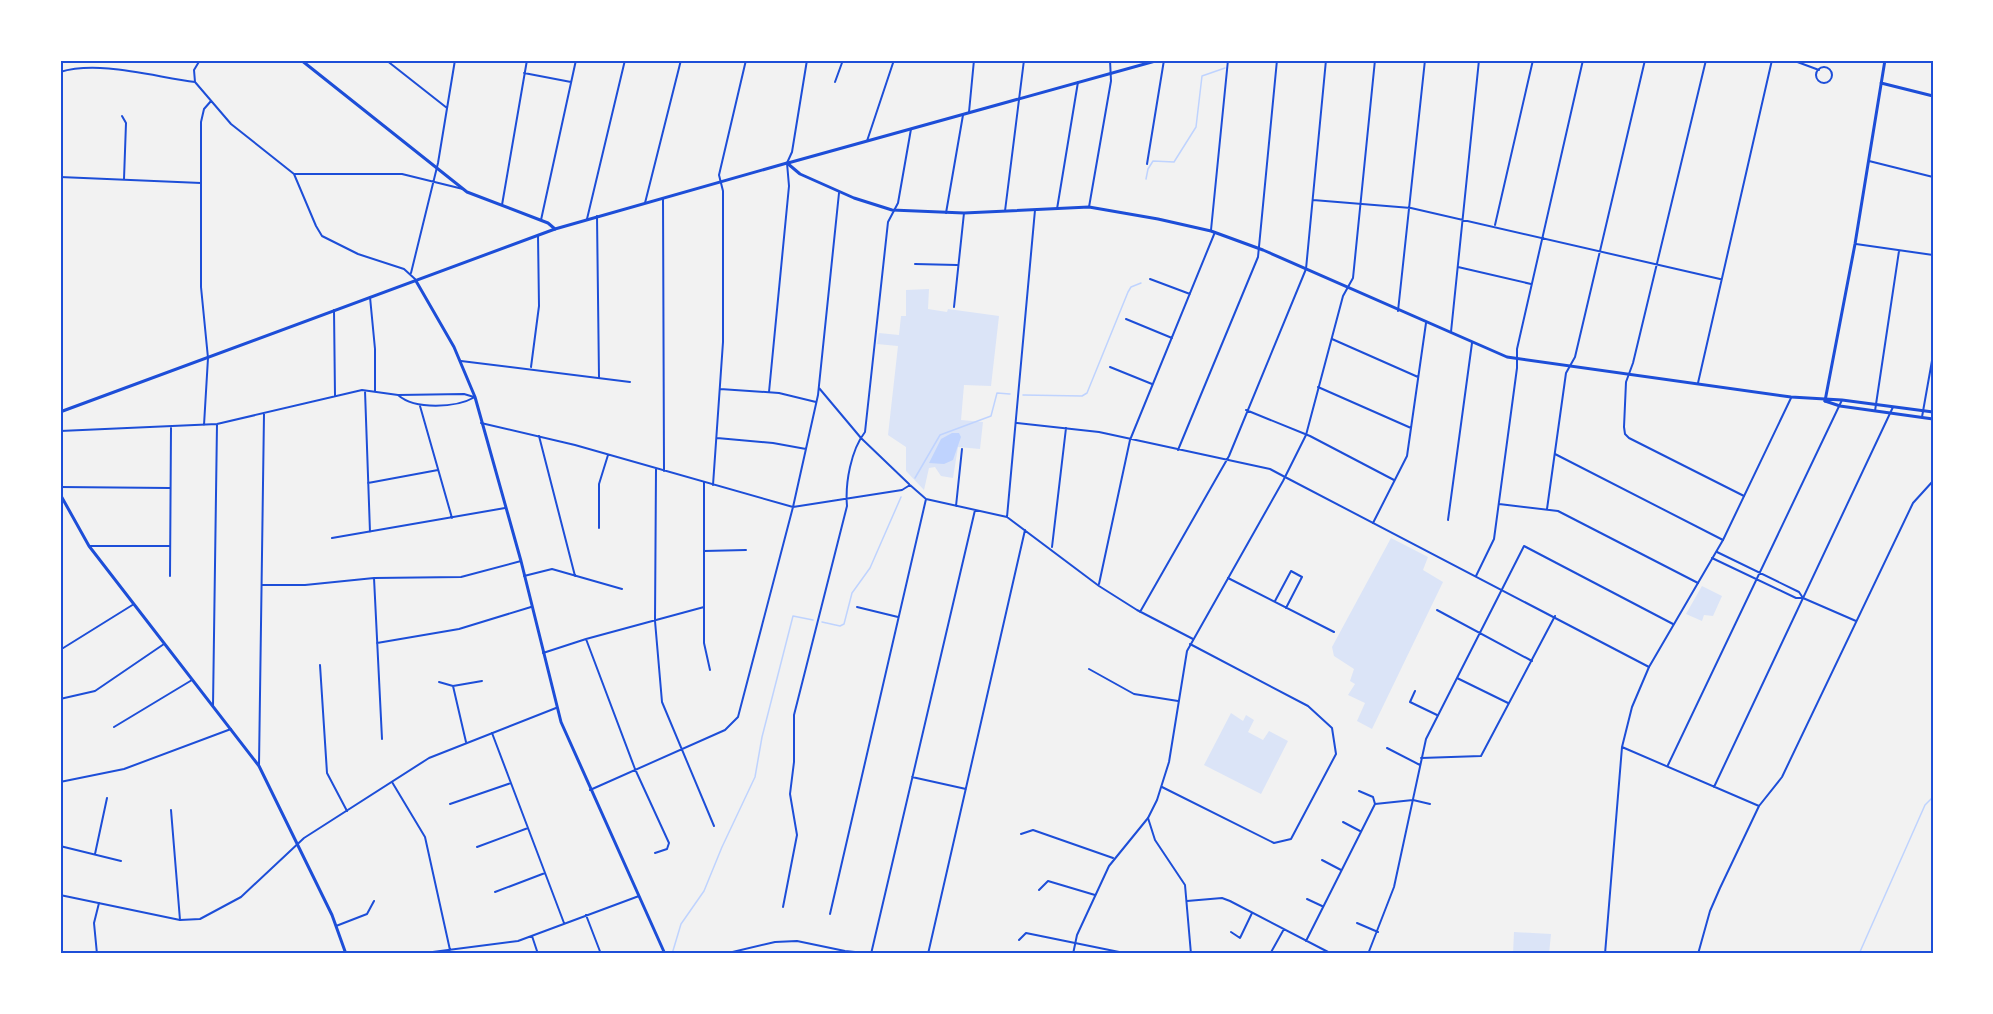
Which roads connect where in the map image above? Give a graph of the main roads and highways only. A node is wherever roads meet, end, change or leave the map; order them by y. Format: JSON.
{"nodes":[{"id":1,"x":301,"y":60,"type":"edge"},
{"id":2,"x":1159,"y":60,"type":"edge"},
{"id":3,"x":1885,"y":60,"type":"edge"},
{"id":4,"x":1881,"y":83,"type":"junction"},
{"id":5,"x":1933,"y":96,"type":"edge"},
{"id":6,"x":788,"y":163,"type":"junction"},
{"id":7,"x":555,"y":229,"type":"junction"},
{"id":8,"x":415,"y":279,"type":"junction"},
{"id":9,"x":1825,"y":401,"type":"junction"},
{"id":10,"x":60,"y":412,"type":"edge"},
{"id":11,"x":1933,"y":412,"type":"edge"},
{"id":12,"x":1933,"y":419,"type":"edge"},
{"id":13,"x":60,"y":494,"type":"edge"},
{"id":14,"x":346,"y":954,"type":"edge"},
{"id":15,"x":665,"y":954,"type":"edge"}],
"edges":[{"from":1,"to":7,"type":"main road"},
{"from":2,"to":6,"type":"main road"},
{"from":3,"to":4,"type":"main road"},
{"from":4,"to":5,"type":"main road"},
{"from":4,"to":9,"type":"main road"},
{"from":6,"to":7,"type":"main road"},
{"from":6,"to":9,"type":"main road"},
{"from":7,"to":8,"type":"main road"},
{"from":8,"to":10,"type":"main road"},
{"from":8,"to":15,"type":"main road"},
{"from":9,"to":11,"type":"main road"},
{"from":9,"to":12,"type":"main road"},
{"from":13,"to":14,"type":"main road"}]}
